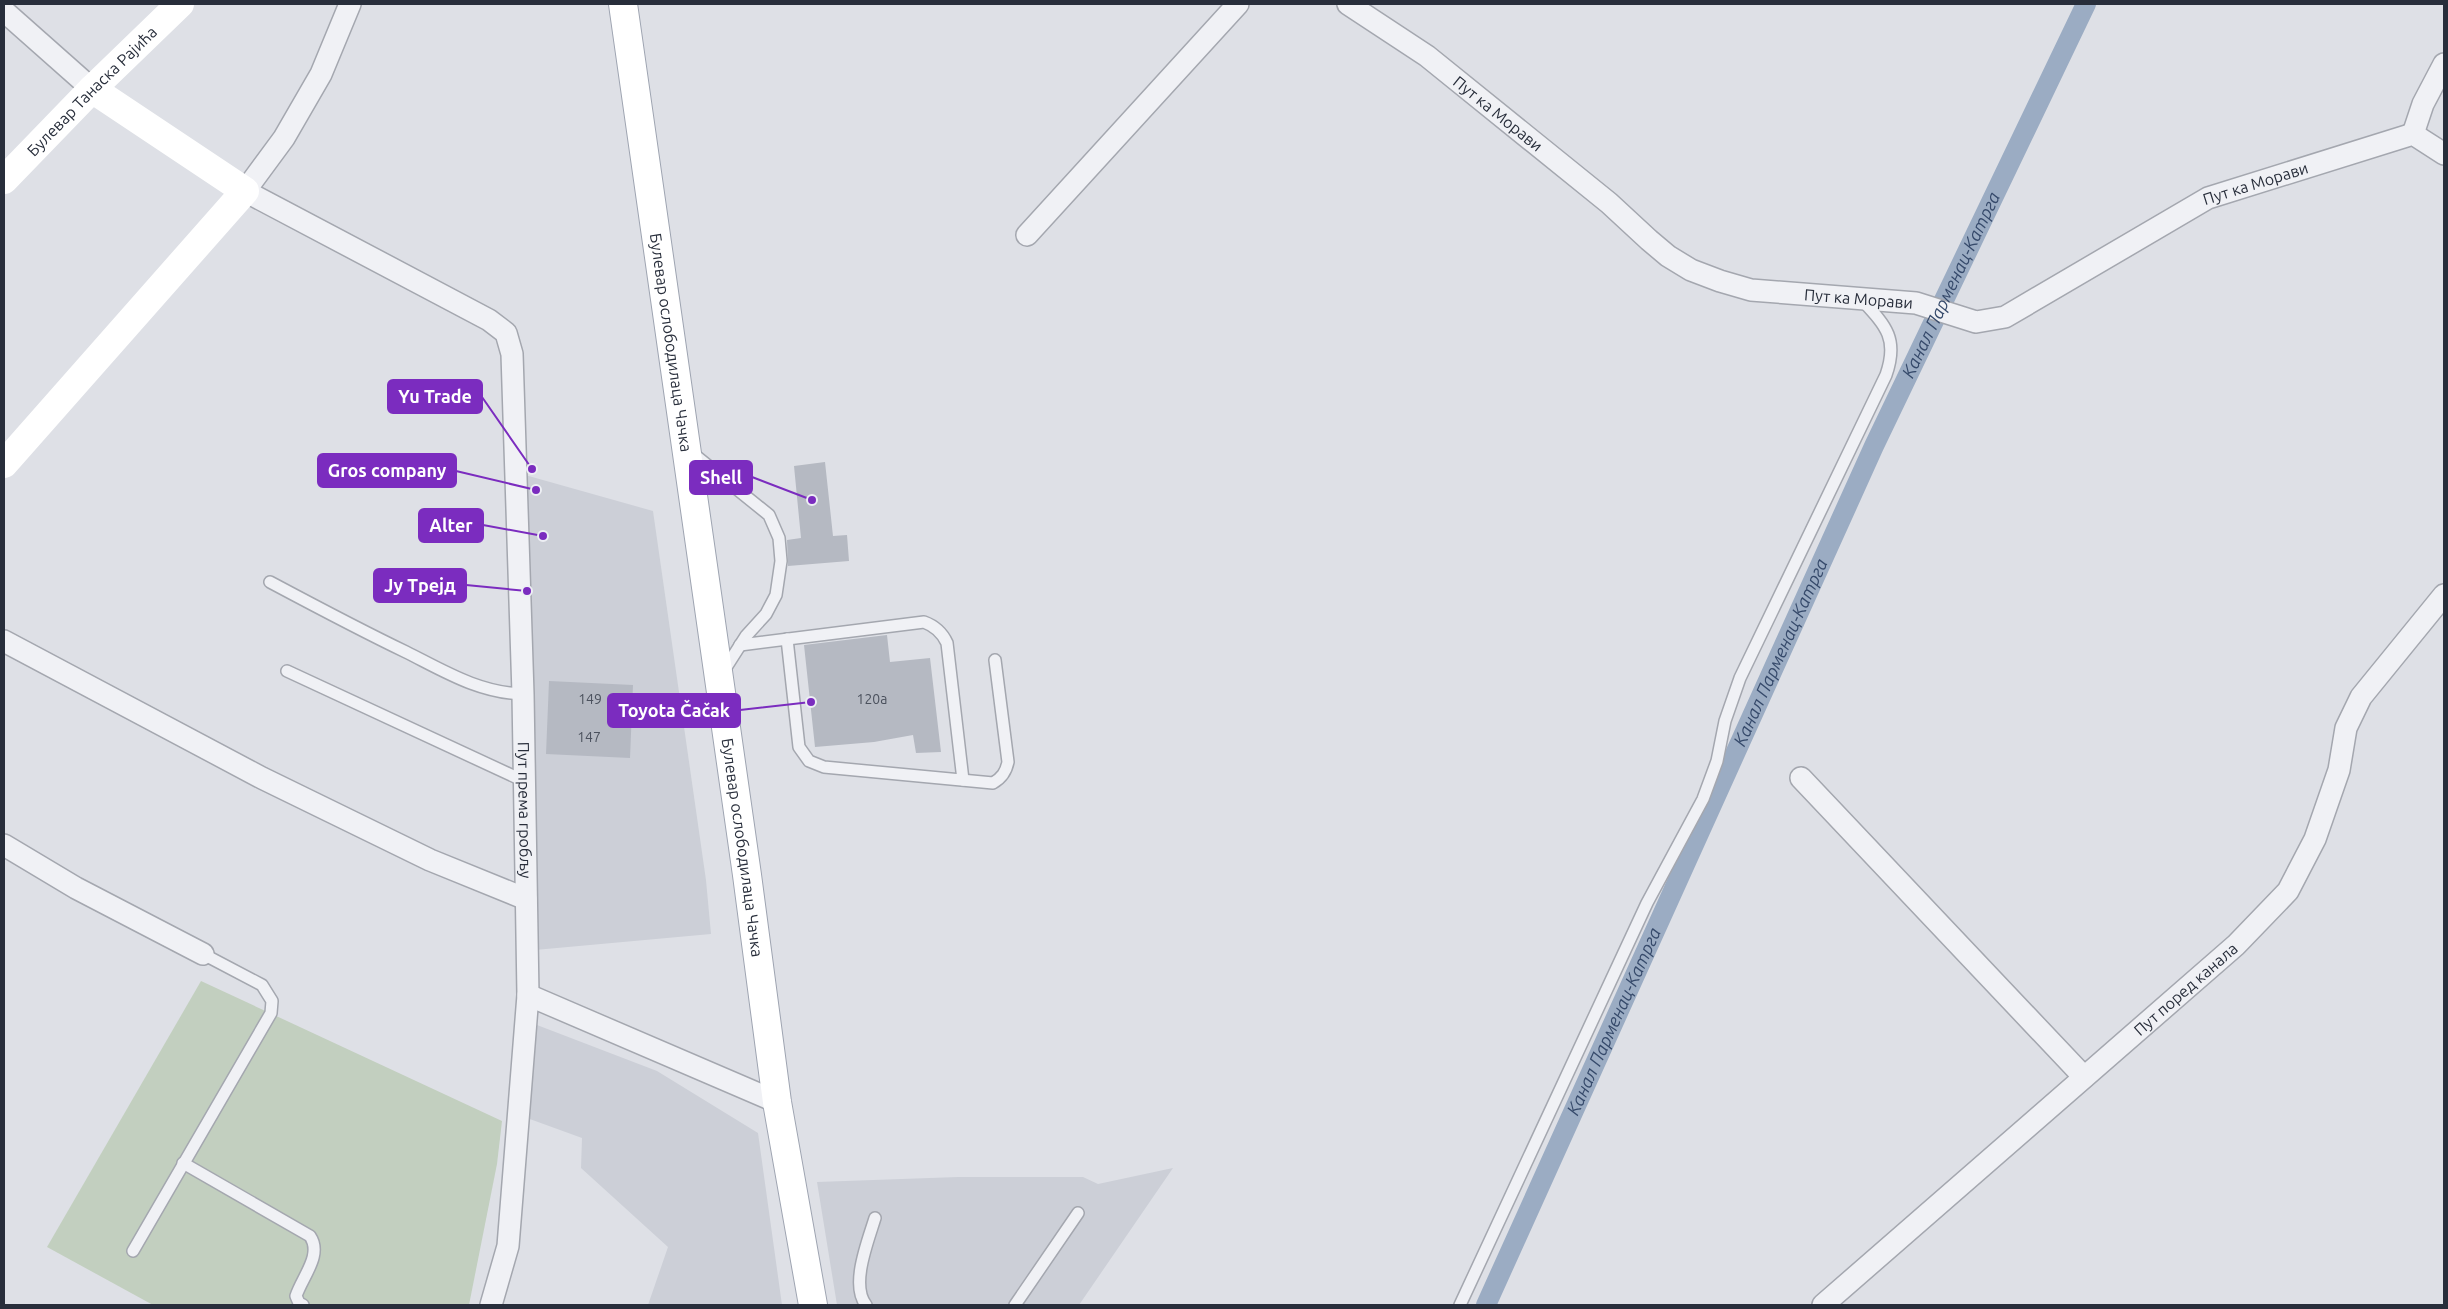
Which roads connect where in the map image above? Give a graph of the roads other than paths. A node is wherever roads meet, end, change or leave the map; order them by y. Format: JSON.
{"nodes":[{"id":1,"x":180,"y":4,"type":"edge"},
{"id":2,"x":350,"y":4,"type":"edge"},
{"id":3,"x":623,"y":4,"type":"edge"},
{"id":4,"x":1238,"y":4,"type":"edge"},
{"id":5,"x":1348,"y":4,"type":"edge"},
{"id":6,"x":4,"y":12,"type":"edge"},
{"id":7,"x":2444,"y":64,"type":"edge"},
{"id":8,"x":92,"y":89,"type":"junction"},
{"id":9,"x":2413,"y":134,"type":"junction"},
{"id":10,"x":2444,"y":154,"type":"edge"},
{"id":11,"x":4,"y":180,"type":"edge"},
{"id":12,"x":245,"y":191,"type":"junction"},
{"id":13,"x":1027,"y":235,"type":"dead end"},
{"id":14,"x":1861,"y":299,"type":"junction"},
{"id":15,"x":686,"y":448,"type":"junction"},
{"id":16,"x":4,"y":464,"type":"edge"},
{"id":17,"x":270,"y":582,"type":"dead end"},
{"id":18,"x":2444,"y":595,"type":"edge"},
{"id":19,"x":788,"y":639,"type":"junction"},
{"id":20,"x":4,"y":641,"type":"edge"},
{"id":21,"x":740,"y":645,"type":"junction"},
{"id":22,"x":995,"y":660,"type":"dead end"},
{"id":23,"x":287,"y":671,"type":"dead end"},
{"id":24,"x":718,"y":679,"type":"junction"},
{"id":25,"x":523,"y":694,"type":"junction"},
{"id":26,"x":1801,"y":778,"type":"dead end"},
{"id":27,"x":963,"y":780,"type":"junction"},
{"id":28,"x":524,"y":781,"type":"junction"},
{"id":29,"x":4,"y":846,"type":"edge"},
{"id":30,"x":526,"y":899,"type":"junction"},
{"id":31,"x":203,"y":954,"type":"joint"},
{"id":32,"x":528,"y":995,"type":"junction"},
{"id":33,"x":2084,"y":1077,"type":"junction"},
{"id":34,"x":777,"y":1102,"type":"junction"},
{"id":35,"x":184,"y":1163,"type":"junction"},
{"id":36,"x":1078,"y":1213,"type":"dead end"},
{"id":37,"x":875,"y":1218,"type":"dead end"},
{"id":38,"x":132,"y":1251,"type":"dead end"},
{"id":39,"x":304,"y":1305,"type":"edge"},
{"id":40,"x":491,"y":1305,"type":"edge"},
{"id":41,"x":813,"y":1305,"type":"edge"},
{"id":42,"x":866,"y":1305,"type":"edge"},
{"id":43,"x":1015,"y":1305,"type":"edge"},
{"id":44,"x":1460,"y":1305,"type":"edge"},
{"id":45,"x":1823,"y":1305,"type":"edge"}],
"edges":[{"from":1,"to":8,"type":"main road","name":"Булевар Танаска Рајића"},
{"from":2,"to":12,"type":"street"},
{"from":3,"to":15,"type":"main road","name":"Булевар ослободилаца Чачка"},
{"from":4,"to":13,"type":"street"},
{"from":5,"to":14,"type":"street","name":"Пут ка Морави"},
{"from":6,"to":8,"type":"street"},
{"from":7,"to":9,"type":"street"},
{"from":8,"to":11,"type":"main road","name":"Булевар Танаска Рајића"},
{"from":8,"to":12,"type":"main road"},
{"from":9,"to":10,"type":"street"},
{"from":9,"to":14,"type":"street","name":"Пут ка Морави"},
{"from":12,"to":16,"type":"main road"},
{"from":12,"to":25,"type":"street","name":"Пут према гробљу"},
{"from":14,"to":44,"type":"lane"},
{"from":15,"to":21,"type":"lane"},
{"from":15,"to":24,"type":"main road","name":"Булевар ослободилаца Чачка"},
{"from":17,"to":25,"type":"lane"},
{"from":18,"to":33,"type":"street","name":"Пут поред канала"},
{"from":19,"to":21,"type":"lane"},
{"from":19,"to":27,"type":"lane"},
{"from":19,"to":27,"type":"lane"},
{"from":20,"to":30,"type":"street"},
{"from":21,"to":24,"type":"lane"},
{"from":22,"to":27,"type":"lane"},
{"from":23,"to":28,"type":"lane"},
{"from":24,"to":34,"type":"main road","name":"Булевар ослободилаца Чачка"},
{"from":25,"to":28,"type":"street","name":"Пут према гробљу"},
{"from":26,"to":33,"type":"street"},
{"from":28,"to":30,"type":"street","name":"Пут према гробљу"},
{"from":29,"to":31,"type":"street"},
{"from":30,"to":32,"type":"street","name":"Пут према гробљу"},
{"from":31,"to":35,"type":"lane"},
{"from":32,"to":34,"type":"street"},
{"from":32,"to":40,"type":"street","name":"Пут према гробљу"},
{"from":33,"to":45,"type":"street","name":"Пут поред канала"},
{"from":34,"to":41,"type":"main road","name":"Булевар ослободилаца Чачка"},
{"from":35,"to":38,"type":"lane"},
{"from":35,"to":39,"type":"lane"},
{"from":36,"to":43,"type":"lane"},
{"from":37,"to":42,"type":"lane"}]}
